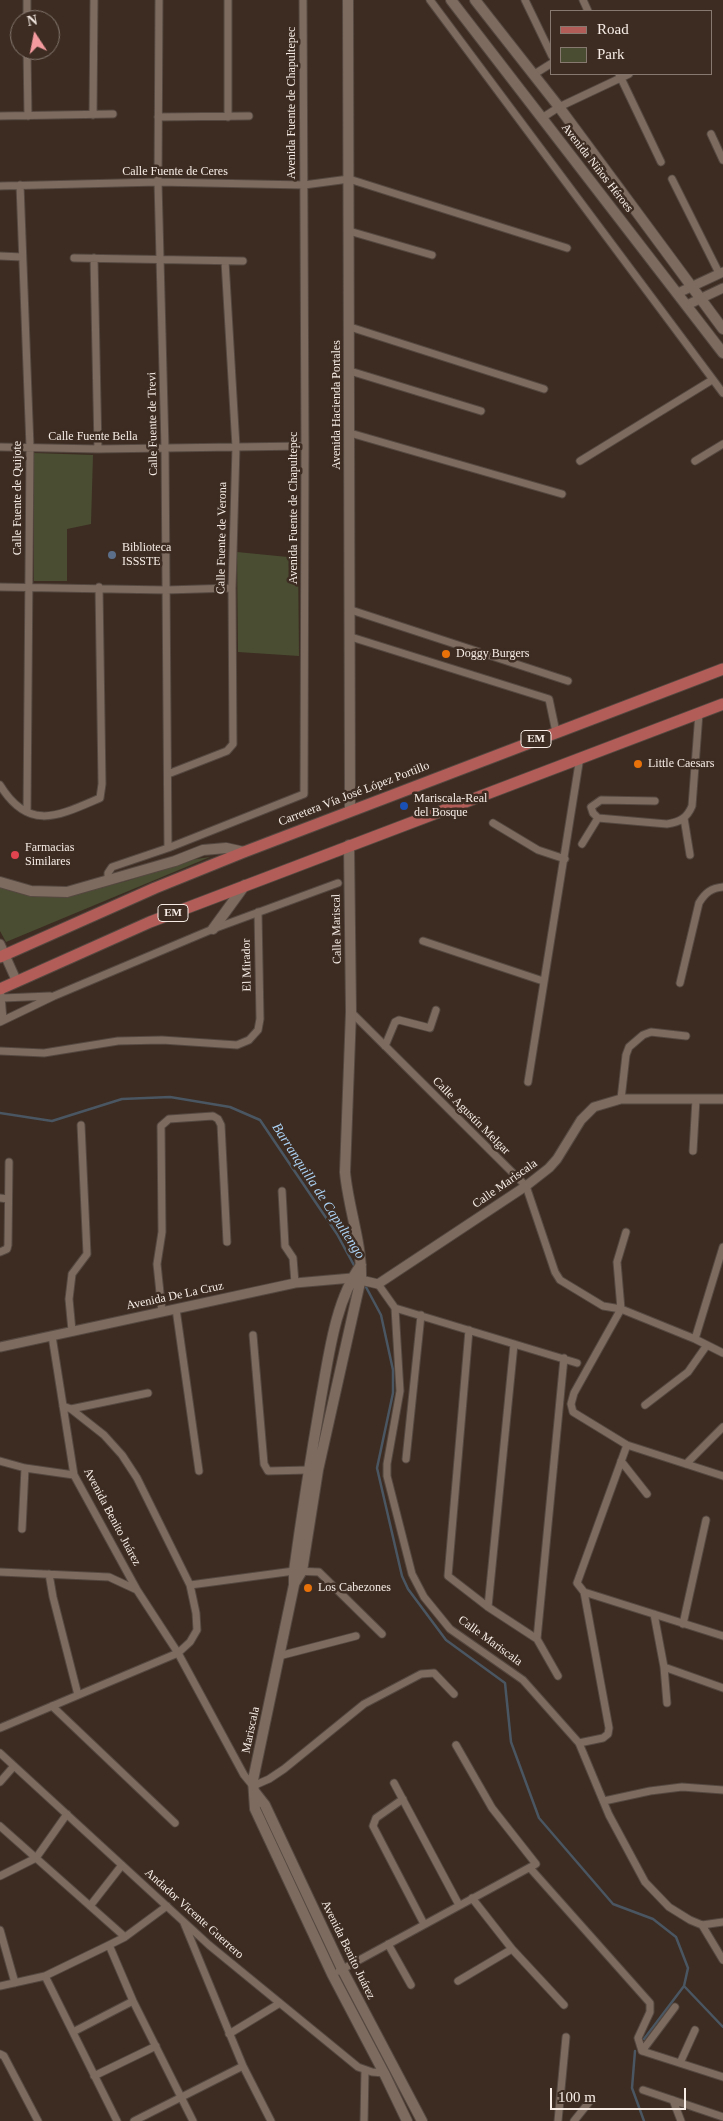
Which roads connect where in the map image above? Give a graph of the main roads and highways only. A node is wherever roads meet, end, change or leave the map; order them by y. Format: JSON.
{"nodes":[{"id":1,"x":348,"y":0,"type":"edge"},
{"id":2,"x":451,"y":0,"type":"edge"},
{"id":3,"x":475,"y":0,"type":"edge"},
{"id":4,"x":723,"y":329,"type":"edge"},
{"id":5,"x":723,"y":353,"type":"edge"},
{"id":6,"x":723,"y":669,"type":"edge"},
{"id":7,"x":723,"y":704,"type":"edge"},
{"id":8,"x":350,"y":810,"type":"junction"},
{"id":9,"x":349,"y":845,"type":"junction"},
{"id":10,"x":244,"y":852,"type":"junction"},
{"id":11,"x":0,"y":882,"type":"edge"},
{"id":12,"x":245,"y":885,"type":"junction"},
{"id":13,"x":213,"y":929,"type":"road end"},
{"id":14,"x":2,"y":952,"type":"edge"},
{"id":15,"x":1,"y":993,"type":"edge"},
{"id":16,"x":357,"y":1278,"type":"junction"},
{"id":17,"x":298,"y":1571,"type":"junction"},
{"id":18,"x":253,"y":1788,"type":"junction"},
{"id":19,"x":255,"y":1809,"type":"joint"},
{"id":20,"x":407,"y":2121,"type":"edge"},
{"id":21,"x":422,"y":2121,"type":"edge"}],
"edges":[{"from":1,"to":8,"type":"main road","name":"Avenida Hacienda Portales"},
{"from":2,"to":5,"type":"main road","name":"Avenida Niños Héroes"},
{"from":3,"to":4,"type":"main road","name":"Avenida Niños Héroes"},
{"from":6,"to":8,"type":"main road","name":"Carretera Vía José López Portillo","number":"EM"},
{"from":7,"to":9,"type":"main road","number":"EM"},
{"from":8,"to":10,"type":"main road","name":"Carretera Vía José López Portillo","number":"EM"},
{"from":9,"to":12,"type":"main road","number":"EM"},
{"from":9,"to":16,"type":"main road","name":"Calle Mariscal"},
{"from":10,"to":11,"type":"main road"},
{"from":10,"to":14,"type":"main road","name":"Carretera Vía José López Portillo","number":"EM"},
{"from":12,"to":13,"type":"main road"},
{"from":12,"to":15,"type":"main road","number":"EM"},
{"from":16,"to":17,"type":"main road"},
{"from":16,"to":17,"type":"main road"},
{"from":17,"to":18,"type":"main road","name":"Mariscala"},
{"from":18,"to":19,"type":"main road","name":"Mariscala"},
{"from":18,"to":21,"type":"main road","name":"Avenida Benito Juárez"},
{"from":19,"to":20,"type":"main road","name":"Avenida Benito Juárez"}]}
